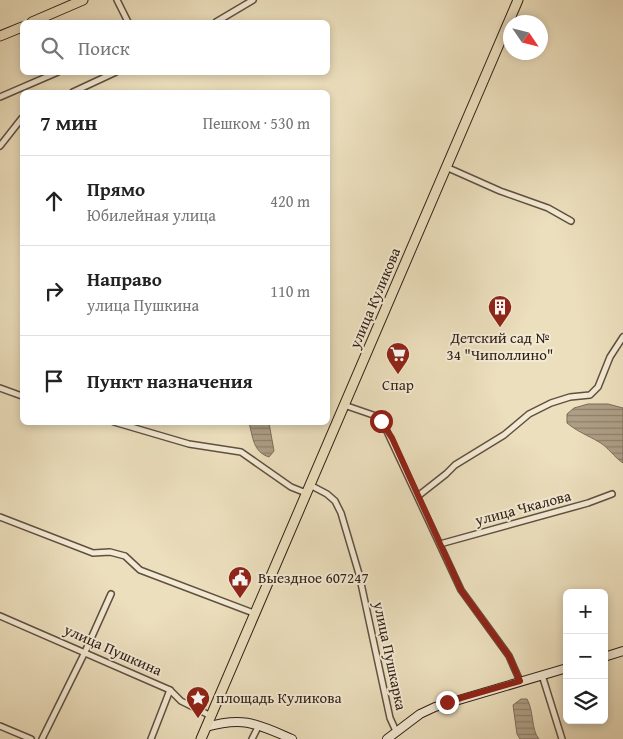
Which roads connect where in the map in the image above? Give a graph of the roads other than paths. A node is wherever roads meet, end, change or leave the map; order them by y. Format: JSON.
{"nodes":[{"id":1,"x":83,"y":0,"type":"edge"},
{"id":2,"x":117,"y":0,"type":"edge"},
{"id":3,"x":253,"y":0,"type":"edge"},
{"id":4,"x":518,"y":0,"type":"edge"},
{"id":5,"x":37,"y":20,"type":"edge"},
{"id":6,"x":127,"y":20,"type":"edge"},
{"id":7,"x":219,"y":20,"type":"edge"},
{"id":8,"x":20,"y":28,"type":"edge"},
{"id":9,"x":0,"y":36,"type":"edge"},
{"id":10,"x":51,"y":75,"type":"edge"},
{"id":11,"x":110,"y":75,"type":"edge"},
{"id":12,"x":77,"y":90,"type":"edge"},
{"id":13,"x":0,"y":97,"type":"edge"},
{"id":14,"x":20,"y":121,"type":"edge"},
{"id":15,"x":0,"y":146,"type":"edge"},
{"id":16,"x":446,"y":167,"type":"junction"},
{"id":17,"x":571,"y":221,"type":"dead end"},
{"id":18,"x":623,"y":337,"type":"edge"},
{"id":19,"x":0,"y":388,"type":"edge"},
{"id":20,"x":20,"y":395,"type":"edge"},
{"id":21,"x":344,"y":404,"type":"junction"},
{"id":22,"x":124,"y":425,"type":"edge"},
{"id":23,"x":308,"y":489,"type":"junction"},
{"id":24,"x":612,"y":494,"type":"dead end"},
{"id":25,"x":418,"y":496,"type":"junction"},
{"id":26,"x":0,"y":517,"type":"edge"},
{"id":27,"x":440,"y":544,"type":"junction"},
{"id":28,"x":111,"y":594,"type":"dead end"},
{"id":29,"x":256,"y":614,"type":"junction"},
{"id":30,"x":0,"y":616,"type":"edge"},
{"id":31,"x":623,"y":651,"type":"edge"},
{"id":32,"x":85,"y":652,"type":"junction"},
{"id":33,"x":608,"y":656,"type":"edge"},
{"id":34,"x":563,"y":669,"type":"edge"},
{"id":35,"x":542,"y":675,"type":"junction"},
{"id":36,"x":520,"y":681,"type":"junction"},
{"id":37,"x":170,"y":690,"type":"junction"},
{"id":38,"x":210,"y":716,"type":"junction"},
{"id":39,"x":259,"y":725,"type":"junction"},
{"id":40,"x":0,"y":726,"type":"edge"},
{"id":41,"x":206,"y":727,"type":"junction"},
{"id":42,"x":396,"y":731,"type":"junction"},
{"id":43,"x":31,"y":739,"type":"edge"},
{"id":44,"x":42,"y":739,"type":"edge"},
{"id":45,"x":151,"y":739,"type":"edge"},
{"id":46,"x":201,"y":739,"type":"edge"},
{"id":47,"x":252,"y":739,"type":"edge"},
{"id":48,"x":292,"y":739,"type":"edge"},
{"id":49,"x":387,"y":739,"type":"edge"},
{"id":50,"x":562,"y":739,"type":"edge"}],
"edges":[{"from":1,"to":5,"type":"main road"},
{"from":2,"to":6,"type":"street"},
{"from":3,"to":7,"type":"street"},
{"from":4,"to":16,"type":"main road","name":"улица Куликова"},
{"from":8,"to":9,"type":"main road"},
{"from":10,"to":13,"type":"street"},
{"from":11,"to":12,"type":"street"},
{"from":14,"to":15,"type":"street"},
{"from":16,"to":17,"type":"street"},
{"from":16,"to":21,"type":"main road","name":"улица Куликова"},
{"from":18,"to":25,"type":"street"},
{"from":19,"to":20,"type":"street"},
{"from":21,"to":23,"type":"main road","name":"улица Куликова"},
{"from":21,"to":25,"type":"street"},
{"from":22,"to":23,"type":"street","name":"улица Пушкарка"},
{"from":23,"to":29,"type":"main road","name":"улица Куликова"},
{"from":23,"to":42,"type":"street","name":"улица Пушкарка"},
{"from":24,"to":27,"type":"street","name":"улица Чкалова"},
{"from":25,"to":27,"type":"street"},
{"from":26,"to":29,"type":"street"},
{"from":27,"to":36,"type":"street"},
{"from":28,"to":32,"type":"street"},
{"from":29,"to":38,"type":"main road","name":"улица Куликова"},
{"from":30,"to":32,"type":"street","name":"улица Пушкина"},
{"from":31,"to":33,"type":"street"},
{"from":32,"to":37,"type":"street","name":"улица Пушкина"},
{"from":32,"to":44,"type":"street"},
{"from":34,"to":35,"type":"street"},
{"from":35,"to":36,"type":"street"},
{"from":35,"to":50,"type":"street"},
{"from":36,"to":42,"type":"street"},
{"from":37,"to":38,"type":"street","name":"улица Пушкина"},
{"from":37,"to":45,"type":"street"},
{"from":38,"to":41,"type":"main road"},
{"from":39,"to":41,"type":"street"},
{"from":39,"to":47,"type":"street"},
{"from":39,"to":48,"type":"street"},
{"from":40,"to":43,"type":"street"},
{"from":41,"to":46,"type":"main road"},
{"from":42,"to":49,"type":"street"}]}
